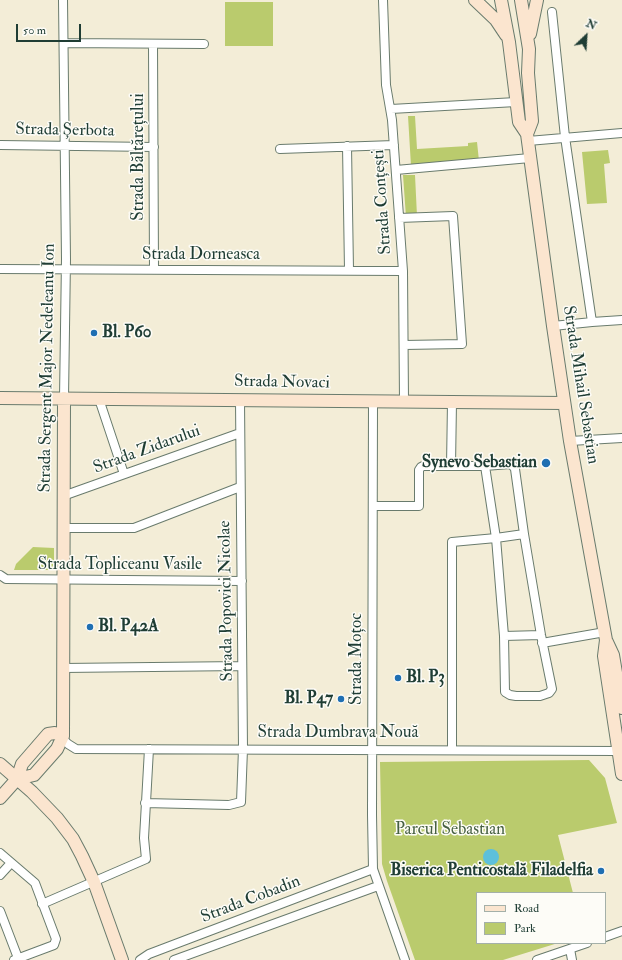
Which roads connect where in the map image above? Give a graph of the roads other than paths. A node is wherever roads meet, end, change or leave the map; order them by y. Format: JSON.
{"nodes":[{"id":1,"x":63,"y":0,"type":"edge"},
{"id":2,"x":383,"y":0,"type":"edge"},
{"id":3,"x":474,"y":0,"type":"edge"},
{"id":4,"x":501,"y":0,"type":"edge"},
{"id":5,"x":521,"y":0,"type":"edge"},
{"id":6,"x":537,"y":0,"type":"edge"},
{"id":7,"x":552,"y":12,"type":"dead end"},
{"id":8,"x":509,"y":42,"type":"junction"},
{"id":9,"x":64,"y":43,"type":"junction"},
{"id":10,"x":153,"y":44,"type":"junction"},
{"id":11,"x":204,"y":44,"type":"dead end"},
{"id":12,"x":529,"y":49,"type":"junction"},
{"id":13,"x":516,"y":102,"type":"junction"},
{"id":14,"x":391,"y":109,"type":"junction"},
{"id":15,"x":622,"y":133,"type":"edge"},
{"id":16,"x":527,"y":137,"type":"junction"},
{"id":17,"x":566,"y":137,"type":"junction"},
{"id":18,"x":0,"y":145,"type":"edge"},
{"id":19,"x":394,"y":145,"type":"junction"},
{"id":20,"x":66,"y":146,"type":"junction"},
{"id":21,"x":347,"y":146,"type":"junction"},
{"id":22,"x":154,"y":147,"type":"junction"},
{"id":23,"x":280,"y":149,"type":"dead end"},
{"id":24,"x":530,"y":158,"type":"junction"},
{"id":25,"x":396,"y":170,"type":"junction"},
{"id":26,"x":399,"y":218,"type":"junction"},
{"id":27,"x":0,"y":269,"type":"edge"},
{"id":28,"x":66,"y":270,"type":"junction"},
{"id":29,"x":154,"y":270,"type":"junction"},
{"id":30,"x":349,"y":270,"type":"junction"},
{"id":31,"x":403,"y":271,"type":"junction"},
{"id":32,"x":622,"y":320,"type":"edge"},
{"id":33,"x":592,"y":322,"type":"junction"},
{"id":34,"x":553,"y":326,"type":"junction"},
{"id":35,"x":404,"y":345,"type":"junction"},
{"id":36,"x":0,"y":398,"type":"edge"},
{"id":37,"x":64,"y":398,"type":"junction"},
{"id":38,"x":100,"y":399,"type":"junction"},
{"id":39,"x":240,"y":400,"type":"junction"},
{"id":40,"x":373,"y":401,"type":"junction"},
{"id":41,"x":404,"y":402,"type":"junction"},
{"id":42,"x":452,"y":402,"type":"junction"},
{"id":43,"x":564,"y":403,"type":"junction"},
{"id":44,"x":240,"y":433,"type":"junction"},
{"id":45,"x":622,"y":438,"type":"edge"},
{"id":46,"x":570,"y":441,"type":"junction"},
{"id":47,"x":451,"y":466,"type":"junction"},
{"id":48,"x":485,"y":466,"type":"junction"},
{"id":49,"x":124,"y":474,"type":"junction"},
{"id":50,"x":240,"y":487,"type":"junction"},
{"id":51,"x":64,"y":496,"type":"junction"},
{"id":52,"x":373,"y":506,"type":"junction"},
{"id":53,"x":64,"y":528,"type":"junction"},
{"id":54,"x":524,"y":534,"type":"junction"},
{"id":55,"x":496,"y":538,"type":"junction"},
{"id":56,"x":0,"y":575,"type":"edge"},
{"id":57,"x":64,"y":580,"type":"junction"},
{"id":58,"x":242,"y":581,"type":"junction"},
{"id":59,"x":504,"y":636,"type":"junction"},
{"id":60,"x":606,"y":636,"type":"junction"},
{"id":61,"x":542,"y":639,"type":"junction"},
{"id":62,"x":242,"y":666,"type":"junction"},
{"id":63,"x":63,"y":668,"type":"junction"},
{"id":64,"x":622,"y":708,"type":"edge"},
{"id":65,"x":63,"y":736,"type":"junction"},
{"id":66,"x":149,"y":749,"type":"junction"},
{"id":67,"x":243,"y":749,"type":"junction"},
{"id":68,"x":372,"y":750,"type":"junction"},
{"id":69,"x":452,"y":750,"type":"junction"},
{"id":70,"x":618,"y":751,"type":"junction"},
{"id":71,"x":0,"y":764,"type":"edge"},
{"id":72,"x":622,"y":774,"type":"edge"},
{"id":73,"x":18,"y":779,"type":"junction"},
{"id":74,"x":0,"y":798,"type":"edge"},
{"id":75,"x":145,"y":803,"type":"junction"},
{"id":76,"x":0,"y":853,"type":"edge"},
{"id":77,"x":11,"y":863,"type":"junction"},
{"id":78,"x":373,"y":869,"type":"junction"},
{"id":79,"x":0,"y":875,"type":"edge"},
{"id":80,"x":94,"y":882,"type":"junction"},
{"id":81,"x":378,"y":886,"type":"junction"},
{"id":82,"x":42,"y":904,"type":"junction"},
{"id":83,"x":0,"y":911,"type":"edge"},
{"id":84,"x":622,"y":931,"type":"edge"},
{"id":85,"x":606,"y":937,"type":"edge"},
{"id":86,"x":584,"y":944,"type":"edge"},
{"id":87,"x":570,"y":949,"type":"junction"},
{"id":88,"x":16,"y":959,"type":"edge"},
{"id":89,"x":122,"y":960,"type":"edge"},
{"id":90,"x":140,"y":960,"type":"edge"},
{"id":91,"x":174,"y":960,"type":"edge"},
{"id":92,"x":404,"y":960,"type":"edge"},
{"id":93,"x":537,"y":960,"type":"edge"},
{"id":94,"x":572,"y":960,"type":"edge"}],
"edges":[{"from":1,"to":9,"type":"street","name":"Strada Sergent Major Nedeleanu Ion"},
{"from":2,"to":14,"type":"street","name":"Strada Conțești"},
{"from":3,"to":8,"type":"street"},
{"from":4,"to":8,"type":"street","name":"Strada Mihail Sebastian"},
{"from":5,"to":12,"type":"street","name":"Strada Mihail Sebastian"},
{"from":6,"to":12,"type":"street"},
{"from":7,"to":17,"type":"street","name":"Strada Mihail Sebastian"},
{"from":8,"to":13,"type":"street","name":"Strada Mihail Sebastian"},
{"from":9,"to":10,"type":"street"},
{"from":9,"to":20,"type":"street","name":"Strada Sergent Major Nedeleanu Ion"},
{"from":10,"to":11,"type":"street"},
{"from":10,"to":22,"type":"street","name":"Strada Băltărețului"},
{"from":12,"to":16,"type":"street","name":"Strada Mihail Sebastian"},
{"from":13,"to":14,"type":"street"},
{"from":13,"to":16,"type":"street","name":"Strada Mihail Sebastian"},
{"from":14,"to":19,"type":"street","name":"Strada Conțești"},
{"from":15,"to":17,"type":"street"},
{"from":16,"to":17,"type":"street"},
{"from":16,"to":24,"type":"street","name":"Strada Mihail Sebastian"},
{"from":17,"to":33,"type":"street","name":"Strada Mihail Sebastian"},
{"from":18,"to":20,"type":"street","name":"Strada Șerbota"},
{"from":19,"to":21,"type":"street"},
{"from":19,"to":25,"type":"street","name":"Strada Conțești"},
{"from":20,"to":22,"type":"street","name":"Strada Șerbota"},
{"from":20,"to":28,"type":"street","name":"Strada Sergent Major Nedeleanu Ion"},
{"from":21,"to":23,"type":"street"},
{"from":21,"to":30,"type":"street"},
{"from":22,"to":29,"type":"street","name":"Strada Băltărețului"},
{"from":24,"to":25,"type":"street"},
{"from":24,"to":34,"type":"street","name":"Strada Mihail Sebastian"},
{"from":25,"to":26,"type":"street","name":"Strada Conțești"},
{"from":26,"to":31,"type":"street","name":"Strada Conțești"},
{"from":26,"to":35,"type":"street"},
{"from":27,"to":28,"type":"street","name":"Strada Dorneasca"},
{"from":28,"to":29,"type":"street","name":"Strada Dorneasca"},
{"from":28,"to":37,"type":"street","name":"Strada Sergent Major Nedeleanu Ion"},
{"from":29,"to":30,"type":"street","name":"Strada Dorneasca"},
{"from":30,"to":31,"type":"street","name":"Strada Dorneasca"},
{"from":31,"to":35,"type":"street","name":"Strada Conțești"},
{"from":32,"to":33,"type":"street"},
{"from":33,"to":34,"type":"street"},
{"from":34,"to":43,"type":"street","name":"Strada Mihail Sebastian"},
{"from":35,"to":41,"type":"street","name":"Strada Conțești"},
{"from":36,"to":37,"type":"street","name":"Strada Novaci"},
{"from":37,"to":38,"type":"street","name":"Strada Novaci"},
{"from":37,"to":51,"type":"street","name":"Strada Sergent Major Nedeleanu Ion"},
{"from":38,"to":39,"type":"street","name":"Strada Novaci"},
{"from":38,"to":49,"type":"street"},
{"from":39,"to":40,"type":"street","name":"Strada Novaci"},
{"from":39,"to":44,"type":"street","name":"Strada Popovici Nicolae"},
{"from":40,"to":41,"type":"street","name":"Strada Novaci"},
{"from":40,"to":52,"type":"street","name":"Strada Moțoc"},
{"from":41,"to":42,"type":"street","name":"Strada Novaci"},
{"from":42,"to":43,"type":"street","name":"Strada Novaci"},
{"from":42,"to":47,"type":"street"},
{"from":43,"to":46,"type":"street","name":"Strada Mihail Sebastian"},
{"from":44,"to":49,"type":"street","name":"Strada Zidarului"},
{"from":44,"to":50,"type":"street","name":"Strada Popovici Nicolae"},
{"from":45,"to":46,"type":"street"},
{"from":46,"to":60,"type":"street","name":"Strada Mihail Sebastian"},
{"from":47,"to":48,"type":"street"},
{"from":47,"to":52,"type":"street"},
{"from":48,"to":54,"type":"street"},
{"from":48,"to":55,"type":"street"},
{"from":49,"to":51,"type":"street","name":"Strada Zidarului"},
{"from":50,"to":53,"type":"street"},
{"from":50,"to":58,"type":"street","name":"Strada Popovici Nicolae"},
{"from":51,"to":53,"type":"street","name":"Strada Sergent Major Nedeleanu Ion"},
{"from":52,"to":68,"type":"street","name":"Strada Moțoc"},
{"from":53,"to":57,"type":"street","name":"Strada Sergent Major Nedeleanu Ion"},
{"from":54,"to":55,"type":"street"},
{"from":54,"to":61,"type":"street"},
{"from":55,"to":59,"type":"street"},
{"from":55,"to":69,"type":"street"},
{"from":56,"to":57,"type":"street","name":"Strada Topliceanu Vasile"},
{"from":57,"to":58,"type":"street","name":"Strada Topliceanu Vasile"},
{"from":57,"to":63,"type":"street","name":"Strada Sergent Major Nedeleanu Ion"},
{"from":58,"to":62,"type":"street","name":"Strada Popovici Nicolae"},
{"from":59,"to":61,"type":"street"},
{"from":59,"to":61,"type":"street"},
{"from":60,"to":61,"type":"street"},
{"from":60,"to":64,"type":"street","name":"Strada Mihail Sebastian"},
{"from":60,"to":70,"type":"street","name":"Strada Mihail Sebastian"},
{"from":62,"to":63,"type":"street"},
{"from":62,"to":67,"type":"street","name":"Strada Popovici Nicolae"},
{"from":63,"to":65,"type":"street","name":"Strada Sergent Major Nedeleanu Ion"},
{"from":65,"to":66,"type":"street","name":"Strada Dumbrava Nouă"},
{"from":65,"to":73,"type":"street"},
{"from":65,"to":73,"type":"street"},
{"from":66,"to":67,"type":"street","name":"Strada Dumbrava Nouă"},
{"from":66,"to":75,"type":"street"},
{"from":67,"to":68,"type":"street","name":"Strada Dumbrava Nouă"},
{"from":67,"to":75,"type":"street","name":"Strada Popovici Nicolae"},
{"from":68,"to":69,"type":"street","name":"Strada Dumbrava Nouă"},
{"from":68,"to":78,"type":"street","name":"Strada Moțoc"},
{"from":69,"to":70,"type":"street","name":"Strada Dumbrava Nouă"},
{"from":70,"to":72,"type":"street","name":"Strada Mihail Sebastian"},
{"from":71,"to":73,"type":"street"},
{"from":73,"to":74,"type":"street"},
{"from":73,"to":80,"type":"street"},
{"from":75,"to":80,"type":"street"},
{"from":76,"to":77,"type":"street"},
{"from":77,"to":79,"type":"street"},
{"from":77,"to":82,"type":"street"},
{"from":78,"to":81,"type":"street","name":"Strada Moțoc"},
{"from":78,"to":90,"type":"street","name":"Strada Cobadin"},
{"from":80,"to":82,"type":"street"},
{"from":80,"to":89,"type":"street"},
{"from":81,"to":91,"type":"street","name":"Strada Cobadin"},
{"from":81,"to":92,"type":"street","name":"Strada Moțoc"},
{"from":82,"to":88,"type":"street"},
{"from":83,"to":88,"type":"street"},
{"from":84,"to":85,"type":"street"},
{"from":86,"to":87,"type":"street"},
{"from":87,"to":93,"type":"street"},
{"from":87,"to":94,"type":"street"}]}
